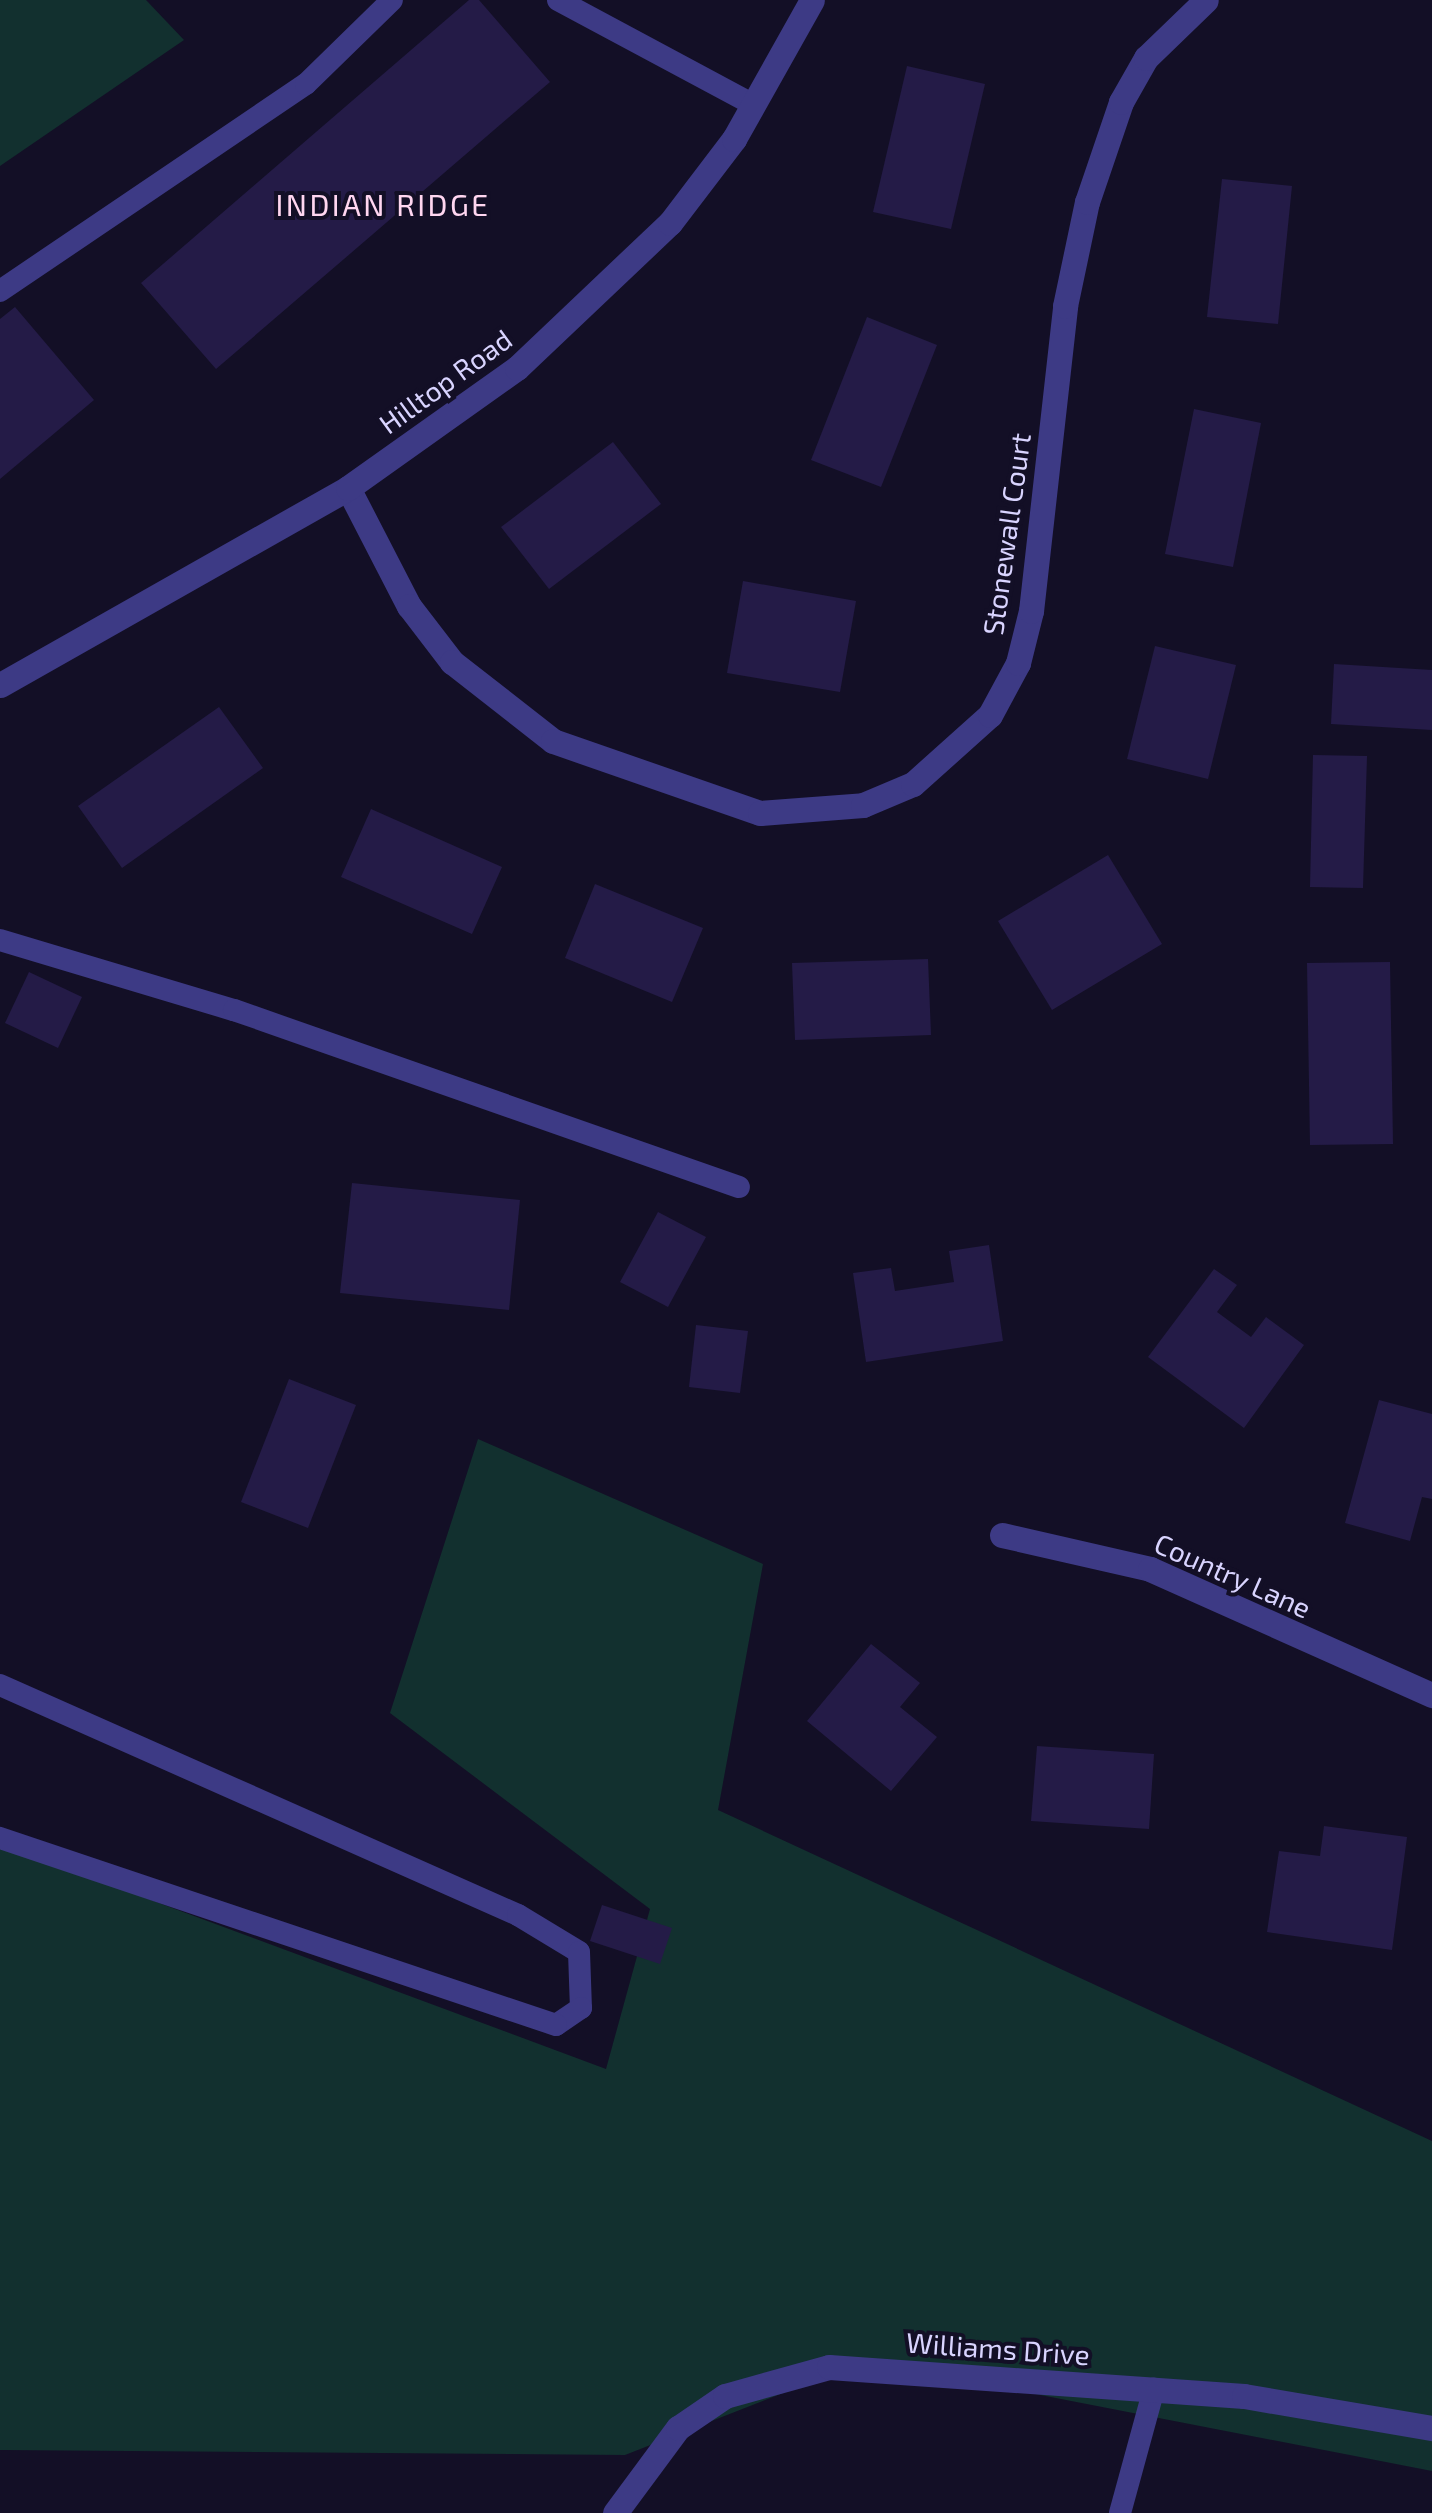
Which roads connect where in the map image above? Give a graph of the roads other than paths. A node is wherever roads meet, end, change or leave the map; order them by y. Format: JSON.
{"nodes":[{"id":1,"x":392,"y":0,"type":"edge"},
{"id":2,"x":558,"y":0,"type":"edge"},
{"id":3,"x":812,"y":0,"type":"edge"},
{"id":4,"x":1206,"y":0,"type":"edge"},
{"id":5,"x":754,"y":105,"type":"junction"},
{"id":6,"x":0,"y":290,"type":"edge"},
{"id":7,"x":348,"y":488,"type":"junction"},
{"id":8,"x":0,"y":684,"type":"edge"},
{"id":9,"x":0,"y":940,"type":"edge"},
{"id":10,"x":739,"y":1188,"type":"dead end"},
{"id":11,"x":1002,"y":1534,"type":"dead end"},
{"id":12,"x":0,"y":1685,"type":"edge"},
{"id":13,"x":1432,"y":1695,"type":"edge"},
{"id":14,"x":0,"y":1838,"type":"edge"},
{"id":15,"x":1154,"y":2389,"type":"junction"},
{"id":16,"x":1432,"y":2428,"type":"edge"},
{"id":17,"x":615,"y":2513,"type":"edge"},
{"id":18,"x":1120,"y":2513,"type":"edge"}],
"edges":[{"from":1,"to":6,"type":"lane"},
{"from":2,"to":5,"type":"lane"},
{"from":3,"to":5,"type":"street","name":"Hilltop Road"},
{"from":4,"to":7,"type":"street","name":"Stonewall Court"},
{"from":5,"to":7,"type":"street","name":"Hilltop Road"},
{"from":7,"to":8,"type":"street","name":"Hilltop Road"},
{"from":9,"to":10,"type":"lane"},
{"from":11,"to":13,"type":"street","name":"Country Lane"},
{"from":12,"to":14,"type":"lane"},
{"from":15,"to":16,"type":"street","name":"Williams Drive"},
{"from":15,"to":17,"type":"street","name":"Williams Drive"},
{"from":15,"to":18,"type":"lane"}]}
